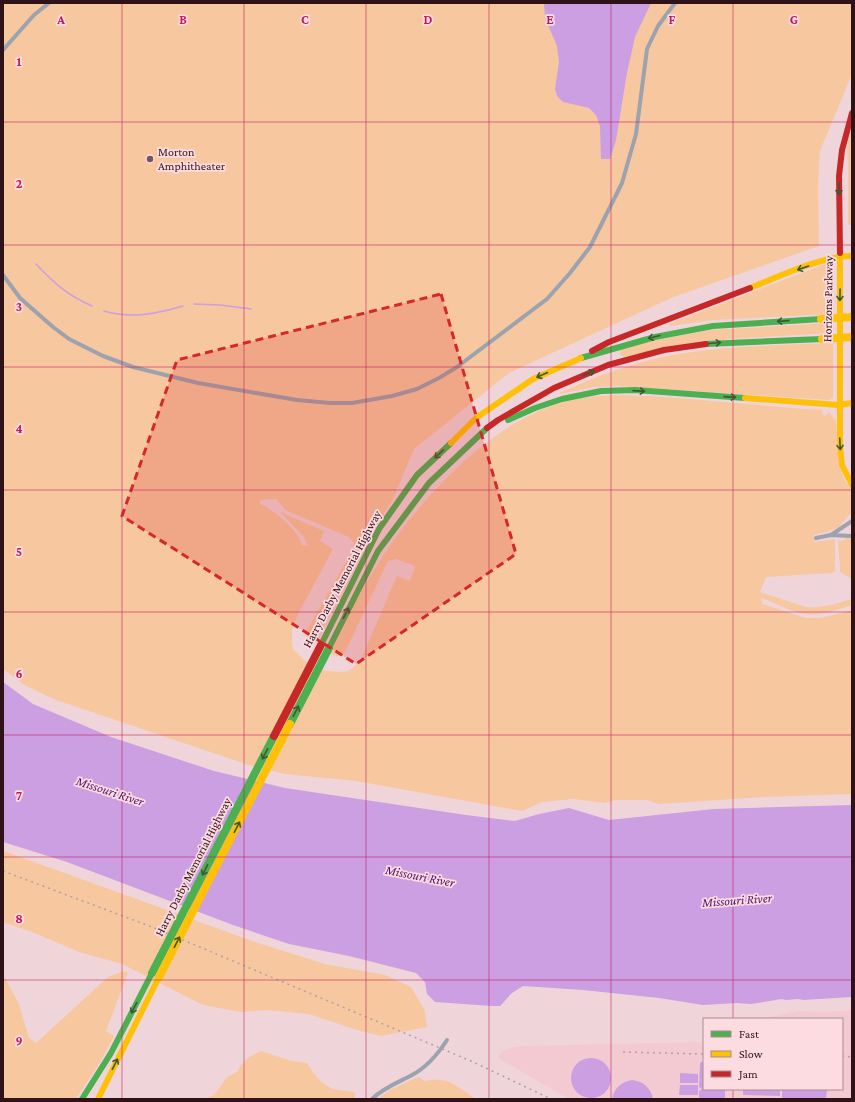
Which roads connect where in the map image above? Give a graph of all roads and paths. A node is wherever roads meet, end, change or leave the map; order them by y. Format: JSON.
{"nodes":[{"id":1,"x":49,"y":3,"type":"edge"},
{"id":2,"x":675,"y":3,"type":"edge"},
{"id":3,"x":3,"y":50,"type":"edge"},
{"id":4,"x":852,"y":113,"type":"edge"},
{"id":5,"x":840,"y":256,"type":"junction"},
{"id":6,"x":852,"y":256,"type":"edge"},
{"id":7,"x":3,"y":275,"type":"edge"},
{"id":8,"x":852,"y":317,"type":"edge"},
{"id":9,"x":852,"y":337,"type":"edge"},
{"id":10,"x":577,"y":359,"type":"junction"},
{"id":11,"x":852,"y":403,"type":"edge"},
{"id":12,"x":839,"y":405,"type":"junction"},
{"id":13,"x":482,"y":432,"type":"junction"},
{"id":14,"x":852,"y":485,"type":"edge"},
{"id":15,"x":852,"y":521,"type":"edge"},
{"id":16,"x":831,"y":535,"type":"junction"},
{"id":17,"x":852,"y":536,"type":"edge"},
{"id":18,"x":816,"y":538,"type":"dead end"},
{"id":19,"x":325,"y":646,"type":"junction"},
{"id":20,"x":156,"y":975,"type":"junction"},
{"id":21,"x":447,"y":1040,"type":"dead end"},
{"id":22,"x":82,"y":1099,"type":"edge"},
{"id":23,"x":98,"y":1099,"type":"edge"},
{"id":24,"x":372,"y":1099,"type":"edge"}],
"edges":[{"from":1,"to":3,"type":"street"},
{"from":2,"to":7,"type":"street"},
{"from":4,"to":5,"type":"main road","name":"Horizons Parkway","one_way":true},
{"from":5,"to":6,"type":"main road"},
{"from":5,"to":10,"type":"main road","one_way":true},
{"from":5,"to":12,"type":"main road","name":"Horizons Parkway","one_way":true},
{"from":8,"to":10,"type":"main road","name":"Harry Darby Memorial Highway","one_way":true,"bridge":true},
{"from":13,"to":9,"type":"main road","name":"Harry Darby Memorial Highway","one_way":true,"bridge":true},
{"from":10,"to":19,"type":"main road","name":"Harry Darby Memorial Highway","one_way":true},
{"from":11,"to":12,"type":"main road"},
{"from":13,"to":12,"type":"main road","one_way":true},
{"from":12,"to":14,"type":"main road","name":"Horizons Parkway","one_way":true},
{"from":19,"to":13,"type":"main road","name":"Harry Darby Memorial Highway","one_way":true},
{"from":15,"to":16,"type":"street"},
{"from":16,"to":17,"type":"street"},
{"from":16,"to":18,"type":"street"},
{"from":19,"to":20,"type":"main road","name":"Harry Darby Memorial Highway","bridge":true},
{"from":20,"to":22,"type":"main road","name":"Harry Darby Memorial Highway","one_way":true},
{"from":23,"to":20,"type":"main road","name":"Harry Darby Memorial Highway","one_way":true},
{"from":21,"to":24,"type":"street"}]}
